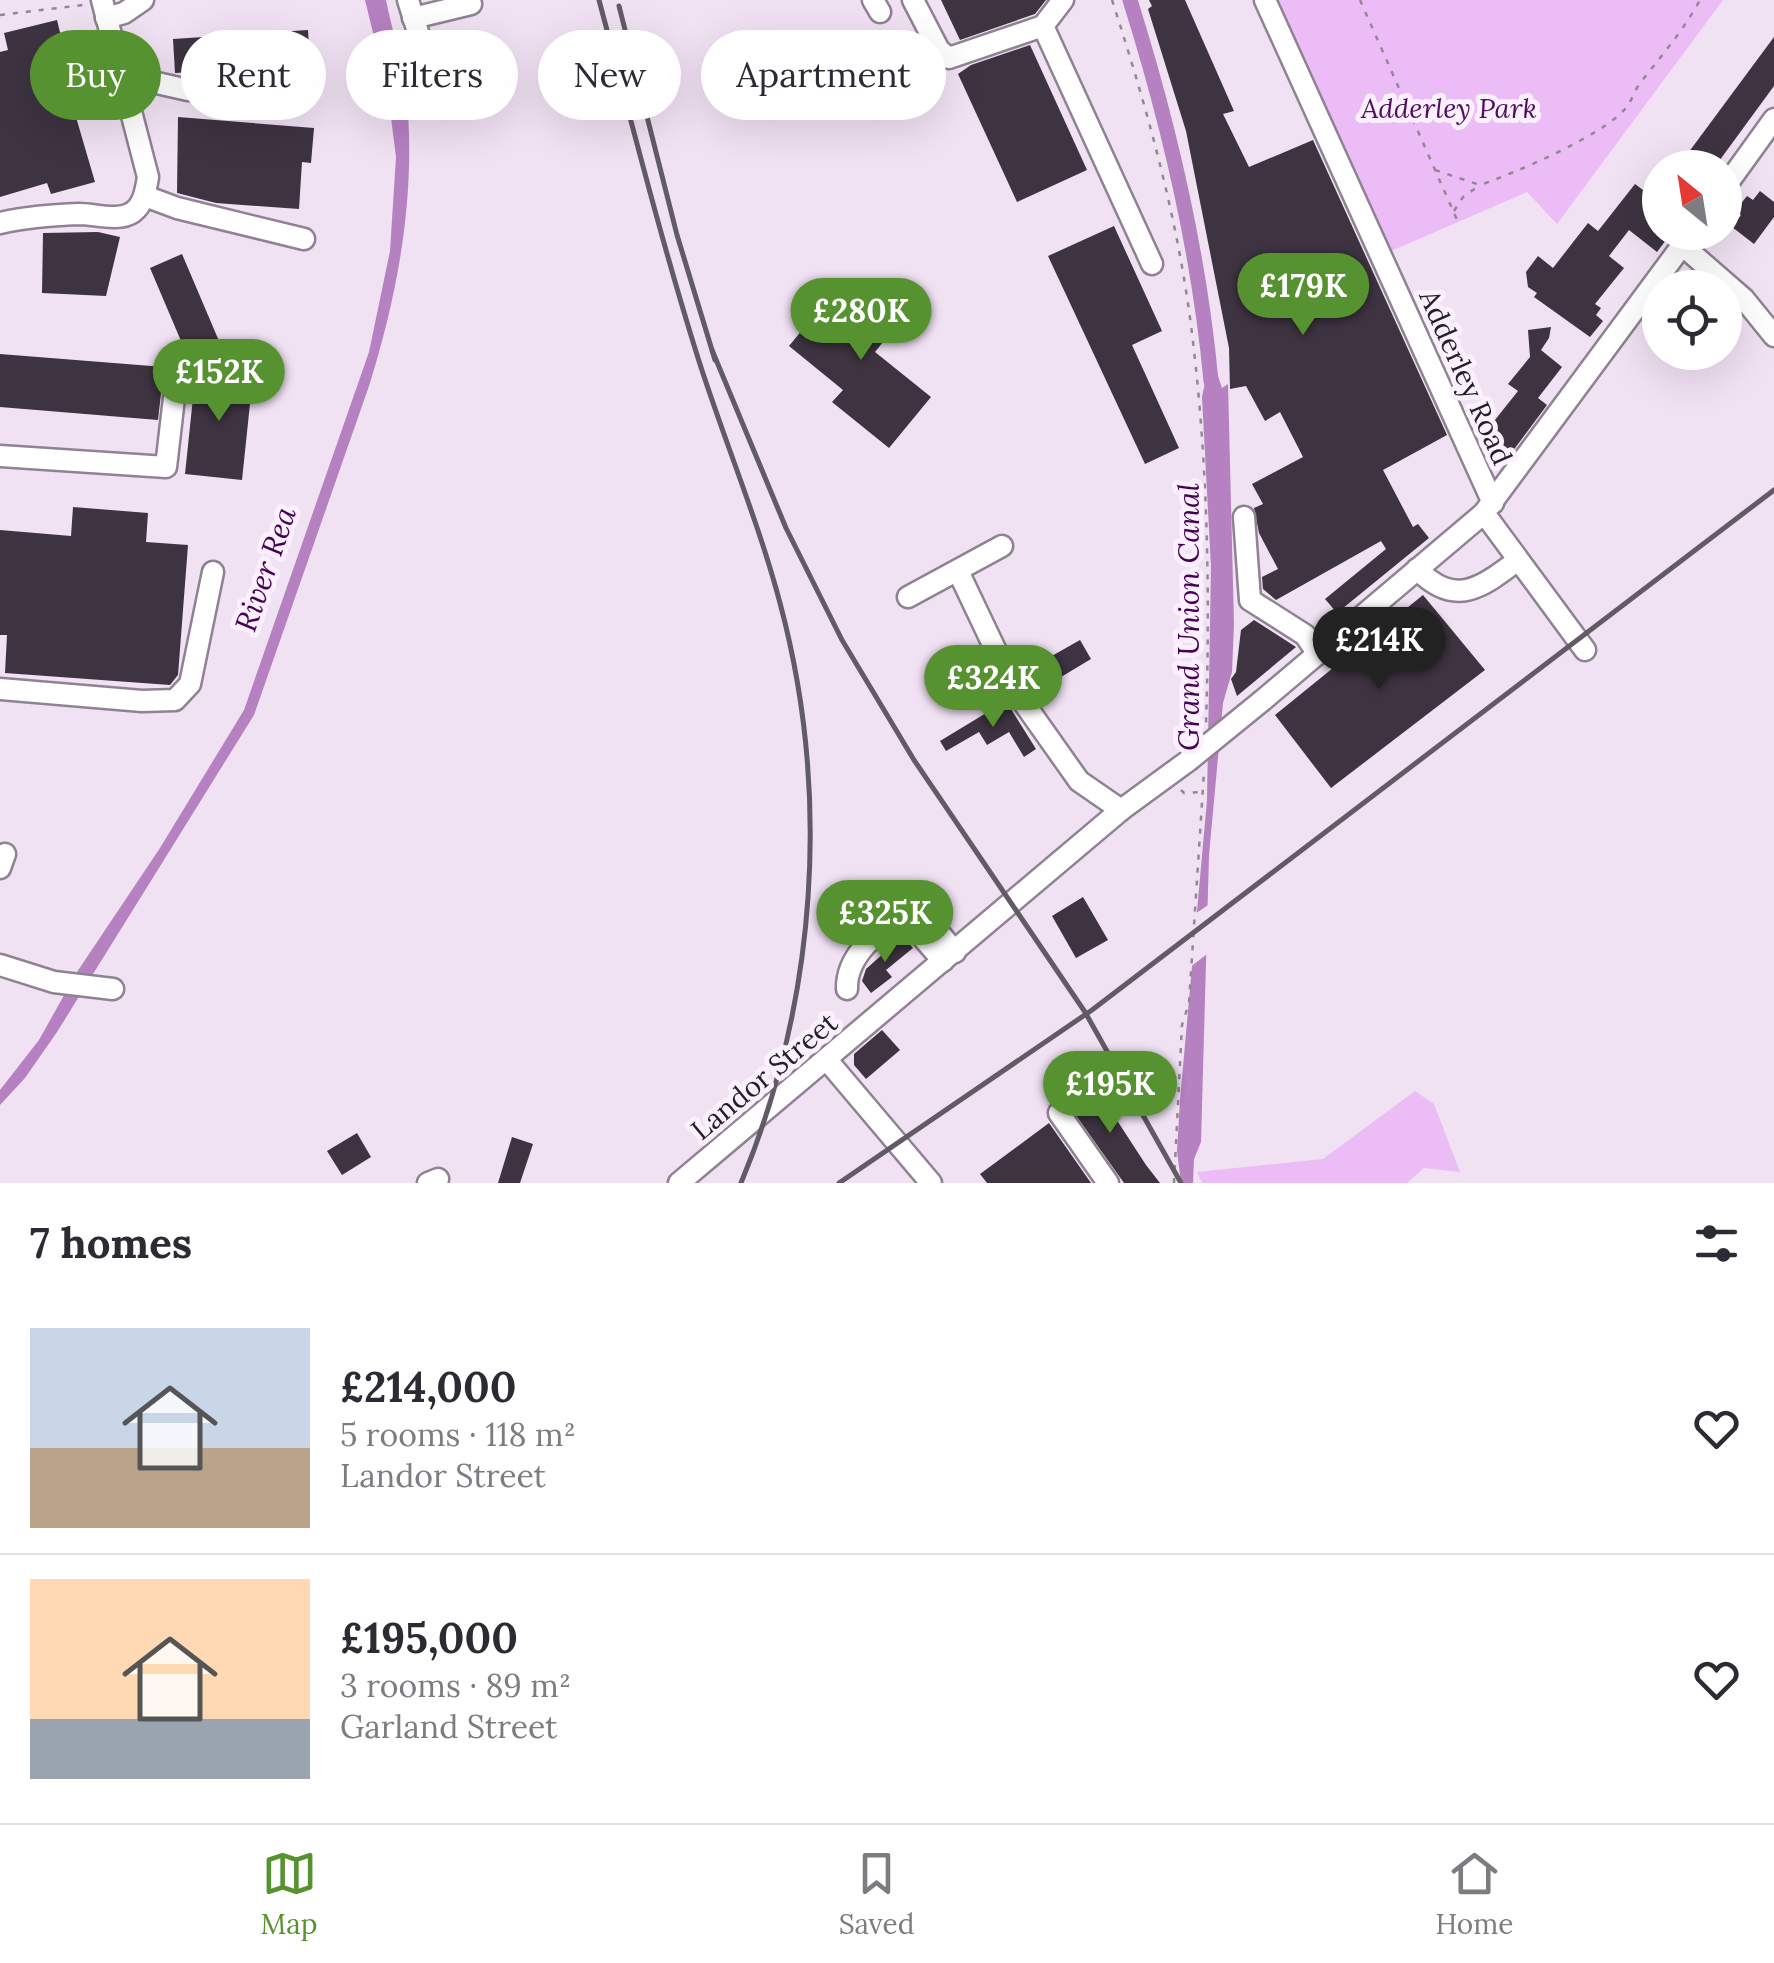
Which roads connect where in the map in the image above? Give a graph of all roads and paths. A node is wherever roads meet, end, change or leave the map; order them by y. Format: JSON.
{"nodes":[{"id":1,"x":142,"y":0,"type":"edge"},
{"id":2,"x":913,"y":0,"type":"edge"},
{"id":3,"x":1063,"y":0,"type":"edge"},
{"id":4,"x":1112,"y":0,"type":"edge"},
{"id":5,"x":1264,"y":0,"type":"edge"},
{"id":6,"x":1360,"y":0,"type":"edge"},
{"id":7,"x":1700,"y":0,"type":"edge"},
{"id":8,"x":471,"y":4,"type":"dead end"},
{"id":9,"x":104,"y":7,"type":"edge"},
{"id":10,"x":411,"y":9,"type":"edge"},
{"id":11,"x":0,"y":15,"type":"edge"},
{"id":12,"x":1043,"y":26,"type":"junction"},
{"id":13,"x":131,"y":120,"type":"edge"},
{"id":14,"x":1773,"y":123,"type":"edge"},
{"id":15,"x":1742,"y":164,"type":"edge"},
{"id":16,"x":1435,"y":170,"type":"junction"},
{"id":17,"x":1480,"y":185,"type":"junction"},
{"id":18,"x":146,"y":186,"type":"junction"},
{"id":19,"x":1453,"y":212,"type":"junction"},
{"id":20,"x":1458,"y":222,"type":"dead end"},
{"id":21,"x":0,"y":223,"type":"edge"},
{"id":22,"x":304,"y":239,"type":"dead end"},
{"id":23,"x":1679,"y":250,"type":"edge"},
{"id":24,"x":1697,"y":250,"type":"edge"},
{"id":25,"x":1152,"y":264,"type":"dead end"},
{"id":26,"x":1774,"y":336,"type":"edge"},
{"id":27,"x":177,"y":372,"type":"dead end"},
{"id":28,"x":0,"y":456,"type":"edge"},
{"id":29,"x":1488,"y":508,"type":"junction"},
{"id":30,"x":1244,"y":517,"type":"dead end"},
{"id":31,"x":1002,"y":546,"type":"dead end"},
{"id":32,"x":1518,"y":560,"type":"junction"},
{"id":33,"x":1418,"y":569,"type":"junction"},
{"id":34,"x":958,"y":571,"type":"junction"},
{"id":35,"x":214,"y":572,"type":"dead end"},
{"id":36,"x":908,"y":597,"type":"dead end"},
{"id":37,"x":1585,"y":650,"type":"dead end"},
{"id":38,"x":1318,"y":654,"type":"junction"},
{"id":39,"x":0,"y":689,"type":"edge"},
{"id":40,"x":1206,"y":724,"type":"dead end"},
{"id":41,"x":1188,"y":764,"type":"junction"},
{"id":42,"x":1203,"y":792,"type":"junction"},
{"id":43,"x":1121,"y":810,"type":"junction"},
{"id":44,"x":949,"y":956,"type":"junction"},
{"id":45,"x":0,"y":965,"type":"edge"},
{"id":46,"x":113,"y":988,"type":"dead end"},
{"id":47,"x":848,"y":988,"type":"dead end"},
{"id":48,"x":827,"y":1060,"type":"junction"},
{"id":49,"x":1059,"y":1113,"type":"dead end"},
{"id":50,"x":679,"y":1183,"type":"edge"},
{"id":51,"x":931,"y":1183,"type":"edge"},
{"id":52,"x":1108,"y":1183,"type":"edge"},
{"id":53,"x":1174,"y":1183,"type":"edge"}],
"edges":[{"from":1,"to":9,"type":"street"},
{"from":2,"to":12,"type":"street"},
{"from":3,"to":12,"type":"street"},
{"from":4,"to":40,"type":"path"},
{"from":5,"to":29,"type":"street","name":"Adderley Road"},
{"from":6,"to":16,"type":"path"},
{"from":7,"to":17,"type":"path"},
{"from":8,"to":10,"type":"street"},
{"from":9,"to":11,"type":"path"},
{"from":12,"to":25,"type":"street"},
{"from":13,"to":18,"type":"street"},
{"from":14,"to":15,"type":"street"},
{"from":16,"to":17,"type":"path"},
{"from":16,"to":19,"type":"path"},
{"from":17,"to":19,"type":"path"},
{"from":18,"to":21,"type":"street"},
{"from":18,"to":22,"type":"street"},
{"from":19,"to":20,"type":"path"},
{"from":23,"to":29,"type":"street","name":"Landor Street"},
{"from":24,"to":26,"type":"street"},
{"from":27,"to":28,"type":"street"},
{"from":29,"to":32,"type":"street","name":"Adderley Road"},
{"from":29,"to":33,"type":"street","name":"Landor Street"},
{"from":30,"to":38,"type":"street"},
{"from":31,"to":34,"type":"street"},
{"from":32,"to":33,"type":"street"},
{"from":32,"to":37,"type":"street","name":"Adderley Road"},
{"from":33,"to":38,"type":"street","name":"Landor Street"},
{"from":34,"to":36,"type":"street"},
{"from":34,"to":43,"type":"street"},
{"from":35,"to":39,"type":"street"},
{"from":38,"to":41,"type":"street","name":"Landor Street","bridge":true},
{"from":41,"to":42,"type":"path"},
{"from":41,"to":42,"type":"path"},
{"from":41,"to":43,"type":"street","name":"Landor Street"},
{"from":42,"to":53,"type":"path"},
{"from":43,"to":44,"type":"street","name":"Landor Street"},
{"from":44,"to":47,"type":"street"},
{"from":44,"to":48,"type":"street","name":"Landor Street"},
{"from":45,"to":46,"type":"street"},
{"from":48,"to":50,"type":"street","name":"Landor Street"},
{"from":48,"to":51,"type":"street"},
{"from":49,"to":52,"type":"street"}]}
